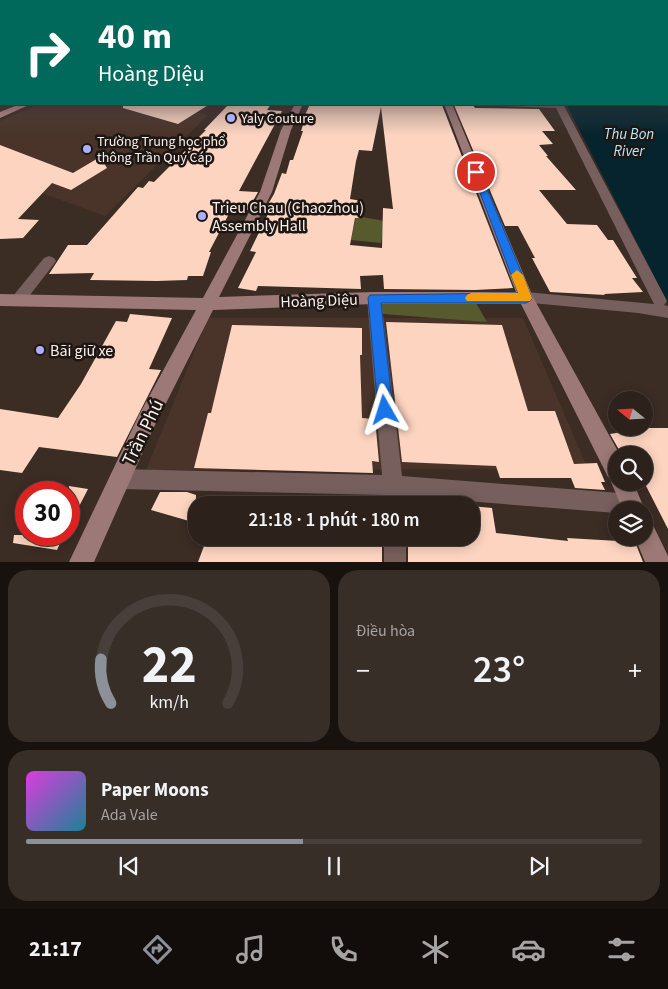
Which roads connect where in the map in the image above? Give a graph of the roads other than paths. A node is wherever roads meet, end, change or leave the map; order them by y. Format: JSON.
{"nodes":[{"id":1,"x":25,"y":105,"type":"edge"},
{"id":2,"x":298,"y":105,"type":"edge"},
{"id":3,"x":448,"y":105,"type":"edge"},
{"id":4,"x":559,"y":105,"type":"edge"},
{"id":5,"x":0,"y":115,"type":"edge"},
{"id":6,"x":49,"y":260,"type":"dead end"},
{"id":7,"x":374,"y":298,"type":"junction"},
{"id":8,"x":526,"y":298,"type":"junction"},
{"id":9,"x":0,"y":300,"type":"edge"},
{"id":10,"x":18,"y":300,"type":"junction"},
{"id":11,"x":207,"y":304,"type":"junction"},
{"id":12,"x":664,"y":307,"type":"edge"},
{"id":13,"x":608,"y":454,"type":"edge"},
{"id":14,"x":119,"y":479,"type":"junction"},
{"id":15,"x":393,"y":495,"type":"edge"},
{"id":16,"x":608,"y":506,"type":"edge"},
{"id":17,"x":395,"y":546,"type":"edge"},
{"id":18,"x":651,"y":546,"type":"edge"},
{"id":19,"x":81,"y":562,"type":"edge"},
{"id":20,"x":396,"y":562,"type":"edge"},
{"id":21,"x":658,"y":562,"type":"edge"}],
"edges":[{"from":1,"to":5,"type":"main road"},
{"from":2,"to":11,"type":"street","name":"Trần Phú"},
{"from":3,"to":8,"type":"street"},
{"from":4,"to":12,"type":"street"},
{"from":6,"to":10,"type":"street"},
{"from":7,"to":8,"type":"street","name":"Hoàng Diệu"},
{"from":7,"to":11,"type":"street","name":"Hoàng Diệu"},
{"from":7,"to":15,"type":"street"},
{"from":8,"to":12,"type":"street","name":"Hoàng Diệu"},
{"from":8,"to":13,"type":"street"},
{"from":9,"to":10,"type":"street","name":"Hoàng Diệu"},
{"from":10,"to":11,"type":"street","name":"Hoàng Diệu"},
{"from":11,"to":14,"type":"street","name":"Trần Phú"},
{"from":14,"to":15,"type":"street"},
{"from":14,"to":19,"type":"street","name":"Trần Phú"},
{"from":15,"to":16,"type":"street"},
{"from":17,"to":20,"type":"street"},
{"from":18,"to":21,"type":"street"}]}
